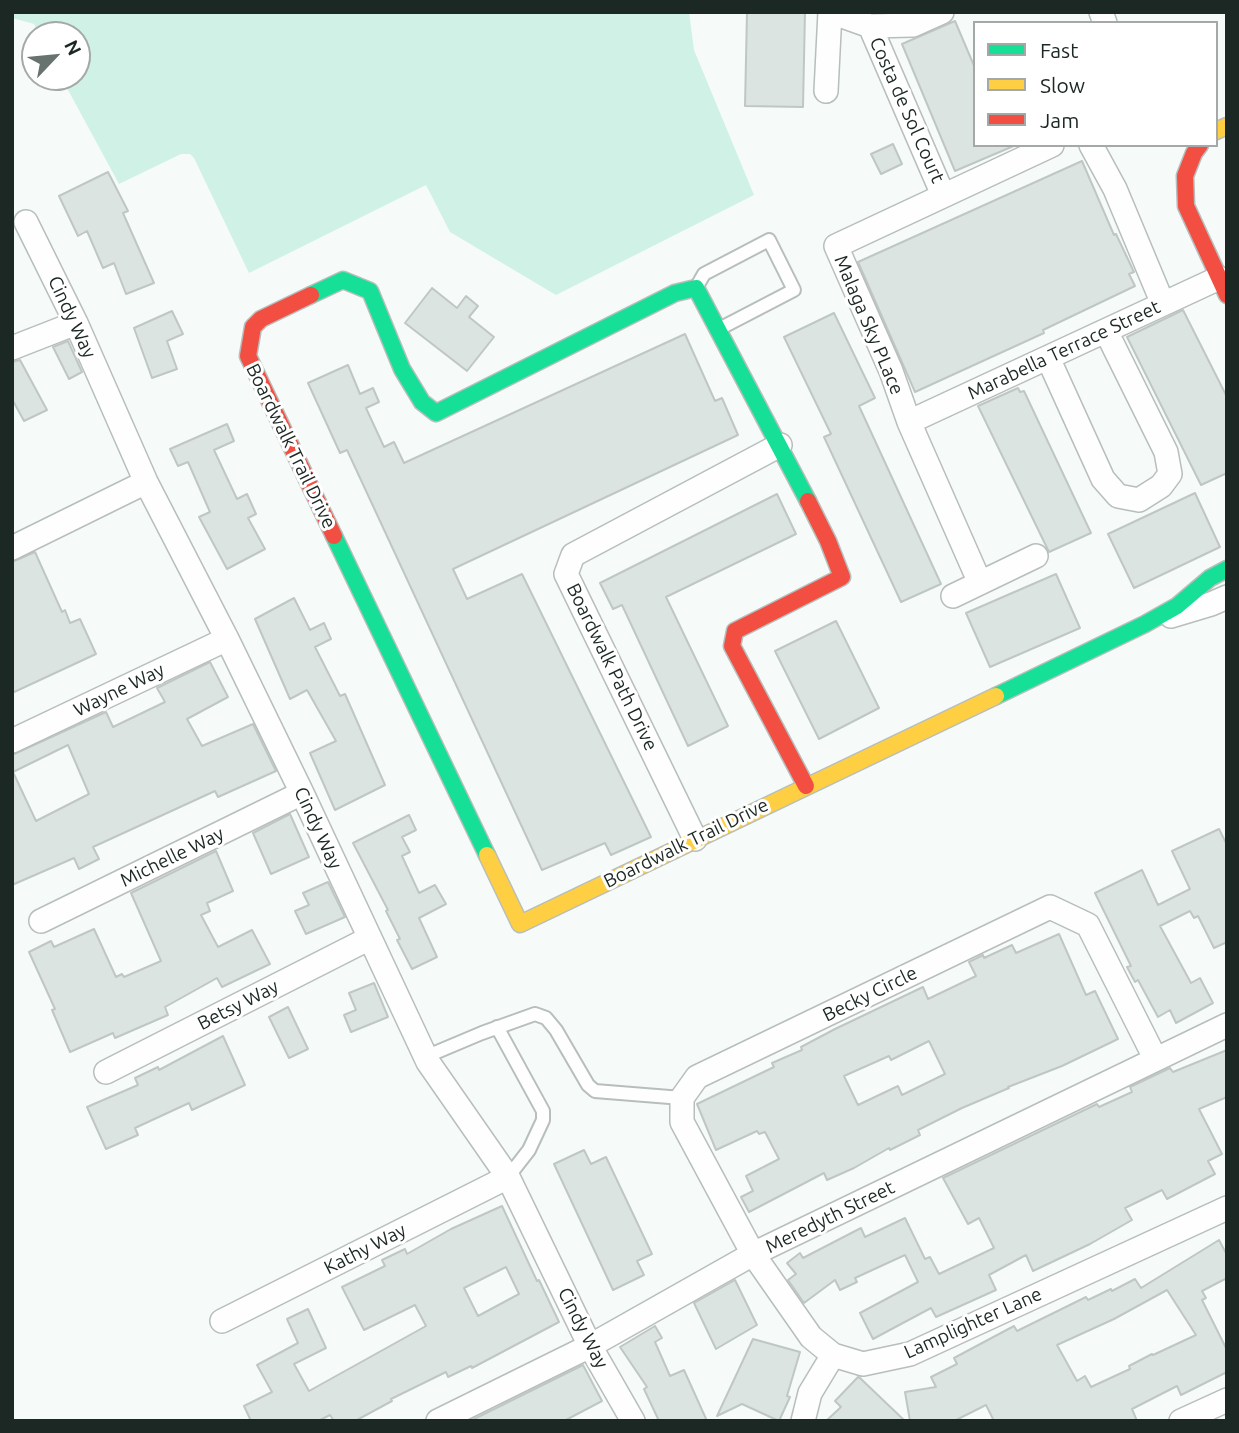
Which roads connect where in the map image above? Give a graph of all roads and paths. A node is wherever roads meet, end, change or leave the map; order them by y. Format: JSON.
{"nodes":[{"id":1,"x":831,"y":12,"type":"edge"},
{"id":2,"x":942,"y":12,"type":"edge"},
{"id":3,"x":870,"y":26,"type":"junction"},
{"id":4,"x":826,"y":91,"type":"dead end"},
{"id":5,"x":1048,"y":147,"type":"edge"},
{"id":6,"x":1092,"y":147,"type":"edge"},
{"id":7,"x":1198,"y":147,"type":"edge"},
{"id":8,"x":943,"y":195,"type":"junction"},
{"id":9,"x":26,"y":222,"type":"dead end"},
{"id":10,"x":1223,"y":286,"type":"edge"},
{"id":11,"x":696,"y":288,"type":"junction"},
{"id":12,"x":1163,"y":304,"type":"junction"},
{"id":13,"x":76,"y":323,"type":"junction"},
{"id":14,"x":718,"y":330,"type":"junction"},
{"id":15,"x":1106,"y":331,"type":"junction"},
{"id":16,"x":12,"y":348,"type":"edge"},
{"id":17,"x":1048,"y":358,"type":"junction"},
{"id":18,"x":909,"y":422,"type":"junction"},
{"id":19,"x":780,"y":445,"type":"junction"},
{"id":20,"x":146,"y":482,"type":"junction"},
{"id":21,"x":12,"y":548,"type":"edge"},
{"id":22,"x":1036,"y":556,"type":"dead end"},
{"id":23,"x":1227,"y":569,"type":"edge"},
{"id":24,"x":981,"y":583,"type":"junction"},
{"id":25,"x":953,"y":596,"type":"dead end"},
{"id":26,"x":1227,"y":597,"type":"edge"},
{"id":27,"x":1145,"y":624,"type":"junction"},
{"id":28,"x":227,"y":639,"type":"junction"},
{"id":29,"x":12,"y":741,"type":"edge"},
{"id":30,"x":806,"y":786,"type":"junction"},
{"id":31,"x":302,"y":793,"type":"junction"},
{"id":32,"x":695,"y":839,"type":"junction"},
{"id":33,"x":41,"y":921,"type":"dead end"},
{"id":34,"x":370,"y":938,"type":"junction"},
{"id":35,"x":1227,"y":1025,"type":"edge"},
{"id":36,"x":497,"y":1027,"type":"junction"},
{"id":37,"x":425,"y":1057,"type":"junction"},
{"id":38,"x":1155,"y":1058,"type":"junction"},
{"id":39,"x":106,"y":1072,"type":"dead end"},
{"id":40,"x":682,"y":1098,"type":"junction"},
{"id":41,"x":508,"y":1177,"type":"junction"},
{"id":42,"x":1227,"y":1208,"type":"edge"},
{"id":43,"x":753,"y":1254,"type":"junction"},
{"id":44,"x":222,"y":1321,"type":"dead end"},
{"id":45,"x":590,"y":1346,"type":"junction"},
{"id":46,"x":833,"y":1355,"type":"junction"},
{"id":47,"x":1227,"y":1400,"type":"edge"},
{"id":48,"x":438,"y":1421,"type":"edge"},
{"id":49,"x":633,"y":1421,"type":"edge"},
{"id":50,"x":803,"y":1421,"type":"edge"},
{"id":51,"x":1181,"y":1421,"type":"edge"}],
"edges":[{"from":1,"to":3,"type":"street"},
{"from":1,"to":4,"type":"street"},
{"from":2,"to":3,"type":"street"},
{"from":3,"to":8,"type":"street","name":"Costa de Sol Court"},
{"from":5,"to":8,"type":"street","name":"Malaga Sky PLace"},
{"from":6,"to":12,"type":"street"},
{"from":7,"to":10,"type":"street"},
{"from":8,"to":18,"type":"street","name":"Malaga Sky PLace"},
{"from":9,"to":13,"type":"street","name":"Cindy Way"},
{"from":10,"to":12,"type":"street","name":"Marabella Terrace Street"},
{"from":11,"to":14,"type":"street"},
{"from":11,"to":14,"type":"lane"},
{"from":11,"to":32,"type":"street","name":"Boardwalk Trail Drive"},
{"from":12,"to":15,"type":"street","name":"Marabella Terrace Street"},
{"from":13,"to":16,"type":"street"},
{"from":13,"to":20,"type":"street","name":"Cindy Way"},
{"from":14,"to":19,"type":"street"},
{"from":15,"to":17,"type":"street","name":"Marabella Terrace Street"},
{"from":15,"to":17,"type":"street"},
{"from":17,"to":18,"type":"street","name":"Marabella Terrace Street"},
{"from":18,"to":24,"type":"street","name":"Malaga Sky PLace"},
{"from":19,"to":30,"type":"street"},
{"from":19,"to":32,"type":"street","name":"Boardwalk Path Drive"},
{"from":20,"to":21,"type":"street"},
{"from":20,"to":28,"type":"street","name":"Cindy Way"},
{"from":22,"to":24,"type":"street"},
{"from":23,"to":27,"type":"street","name":"Boardwalk Trail Drive"},
{"from":24,"to":25,"type":"street"},
{"from":26,"to":27,"type":"street","name":"Boardwalk Trail Drive"},
{"from":27,"to":30,"type":"street","name":"Boardwalk Trail Drive"},
{"from":28,"to":29,"type":"street","name":"Wayne Way"},
{"from":28,"to":31,"type":"street","name":"Cindy Way"},
{"from":30,"to":32,"type":"street","name":"Boardwalk Trail Drive"},
{"from":31,"to":33,"type":"street","name":"Michelle Way"},
{"from":31,"to":34,"type":"street","name":"Cindy Way"},
{"from":34,"to":37,"type":"street","name":"Cindy Way"},
{"from":34,"to":39,"type":"street","name":"Betsy Way"},
{"from":35,"to":38,"type":"street","name":"Meredyth Street"},
{"from":36,"to":37,"type":"lane"},
{"from":36,"to":40,"type":"lane"},
{"from":36,"to":41,"type":"lane"},
{"from":37,"to":41,"type":"street","name":"Cindy Way"},
{"from":38,"to":40,"type":"street","name":"Becky Circle"},
{"from":38,"to":43,"type":"street","name":"Meredyth Street"},
{"from":40,"to":43,"type":"street"},
{"from":41,"to":44,"type":"street","name":"Kathy Way"},
{"from":41,"to":45,"type":"street","name":"Cindy Way"},
{"from":42,"to":46,"type":"street","name":"Lamplighter Lane"},
{"from":43,"to":45,"type":"street","name":"Meredyth Street"},
{"from":43,"to":46,"type":"street","name":"Lamplighter Lane"},
{"from":45,"to":48,"type":"street","name":"Meredyth Street"},
{"from":45,"to":49,"type":"street","name":"Cindy Way"},
{"from":46,"to":50,"type":"street"},
{"from":47,"to":51,"type":"street"}]}
